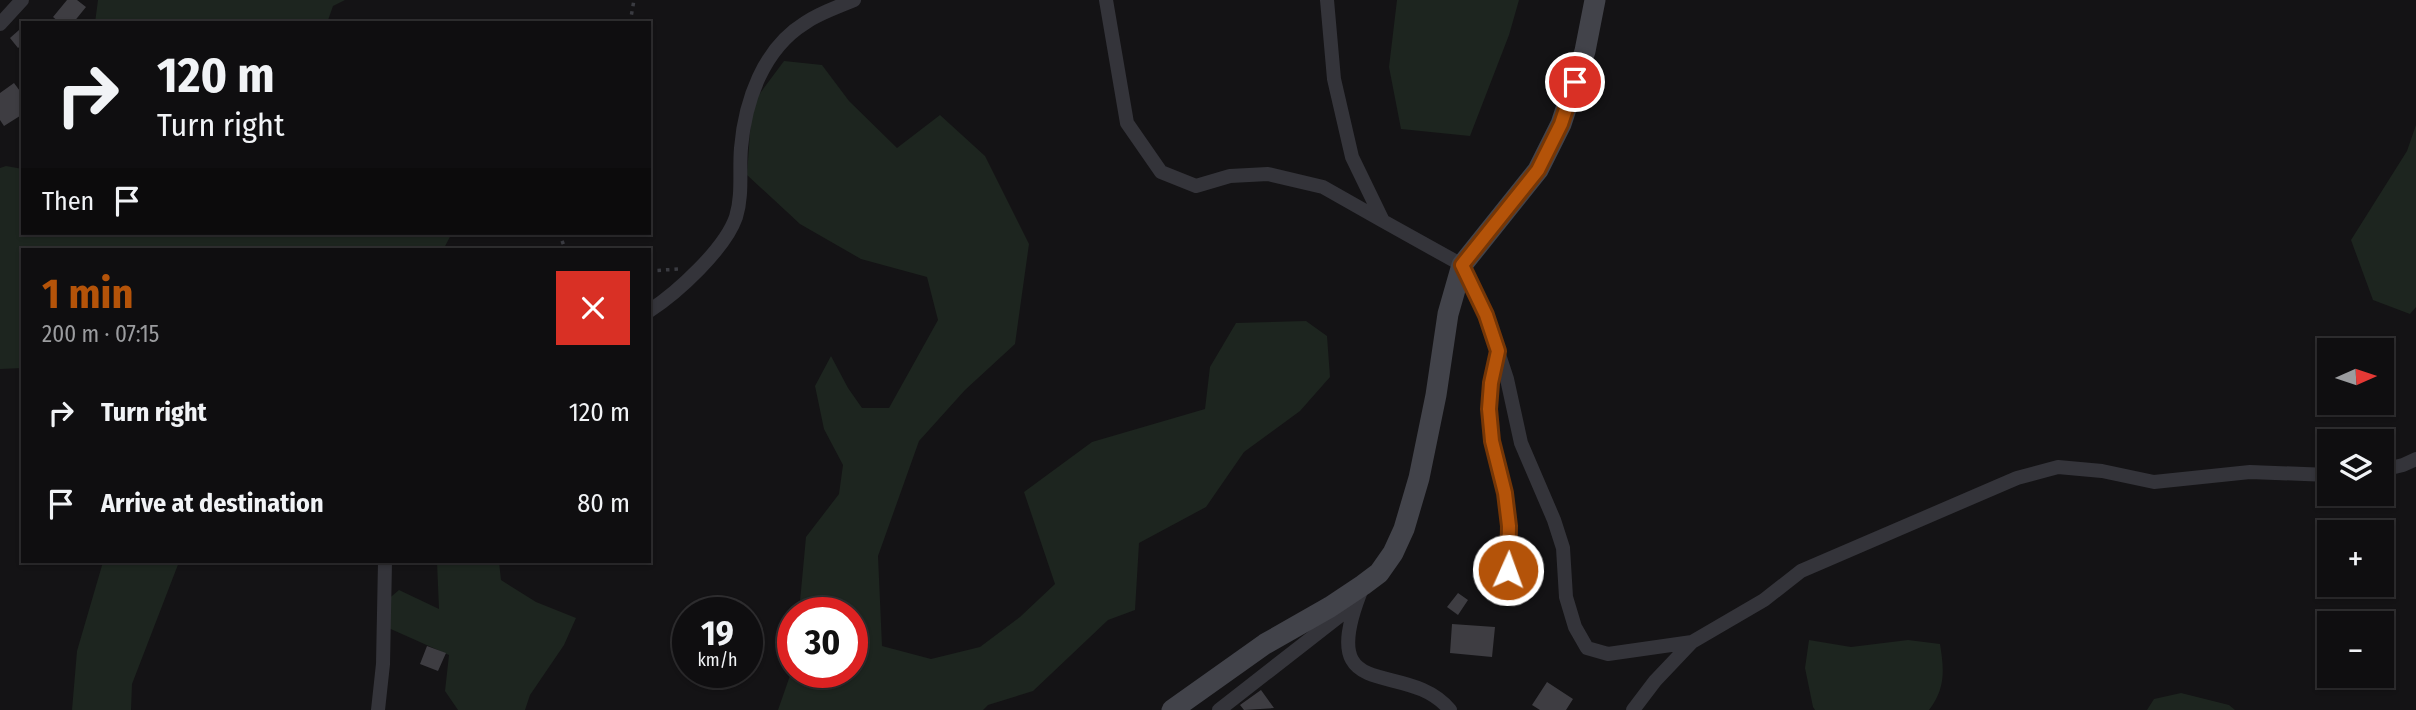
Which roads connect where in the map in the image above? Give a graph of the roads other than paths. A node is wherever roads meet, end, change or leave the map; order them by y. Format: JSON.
{"nodes":[{"id":1,"x":22,"y":0,"type":"edge"},
{"id":2,"x":853,"y":0,"type":"edge"},
{"id":3,"x":1107,"y":0,"type":"edge"},
{"id":4,"x":1327,"y":0,"type":"edge"},
{"id":5,"x":1595,"y":0,"type":"edge"},
{"id":6,"x":0,"y":24,"type":"edge"},
{"id":7,"x":1384,"y":221,"type":"junction"},
{"id":8,"x":1462,"y":265,"type":"junction"},
{"id":9,"x":651,"y":310,"type":"edge"},
{"id":10,"x":1498,"y":351,"type":"junction"},
{"id":11,"x":2416,"y":459,"type":"edge"},
{"id":12,"x":2394,"y":467,"type":"edge"},
{"id":13,"x":2317,"y":475,"type":"edge"},
{"id":14,"x":385,"y":563,"type":"edge"},
{"id":15,"x":1507,"y":592,"type":"dead end"},
{"id":16,"x":1359,"y":594,"type":"junction"},
{"id":17,"x":1692,"y":642,"type":"junction"},
{"id":18,"x":378,"y":710,"type":"edge"},
{"id":19,"x":1172,"y":710,"type":"edge"},
{"id":20,"x":1219,"y":710,"type":"edge"},
{"id":21,"x":1450,"y":710,"type":"edge"},
{"id":22,"x":1633,"y":710,"type":"edge"}],
"edges":[{"from":1,"to":6,"type":"street"},
{"from":2,"to":9,"type":"street"},
{"from":3,"to":7,"type":"street"},
{"from":4,"to":7,"type":"street"},
{"from":5,"to":8,"type":"street"},
{"from":7,"to":8,"type":"street"},
{"from":8,"to":10,"type":"street"},
{"from":8,"to":16,"type":"street"},
{"from":10,"to":15,"type":"street"},
{"from":10,"to":17,"type":"street"},
{"from":11,"to":12,"type":"street"},
{"from":13,"to":17,"type":"street"},
{"from":14,"to":18,"type":"street"},
{"from":16,"to":19,"type":"street"},
{"from":16,"to":20,"type":"street"},
{"from":16,"to":21,"type":"street"},
{"from":17,"to":22,"type":"street"}]}
